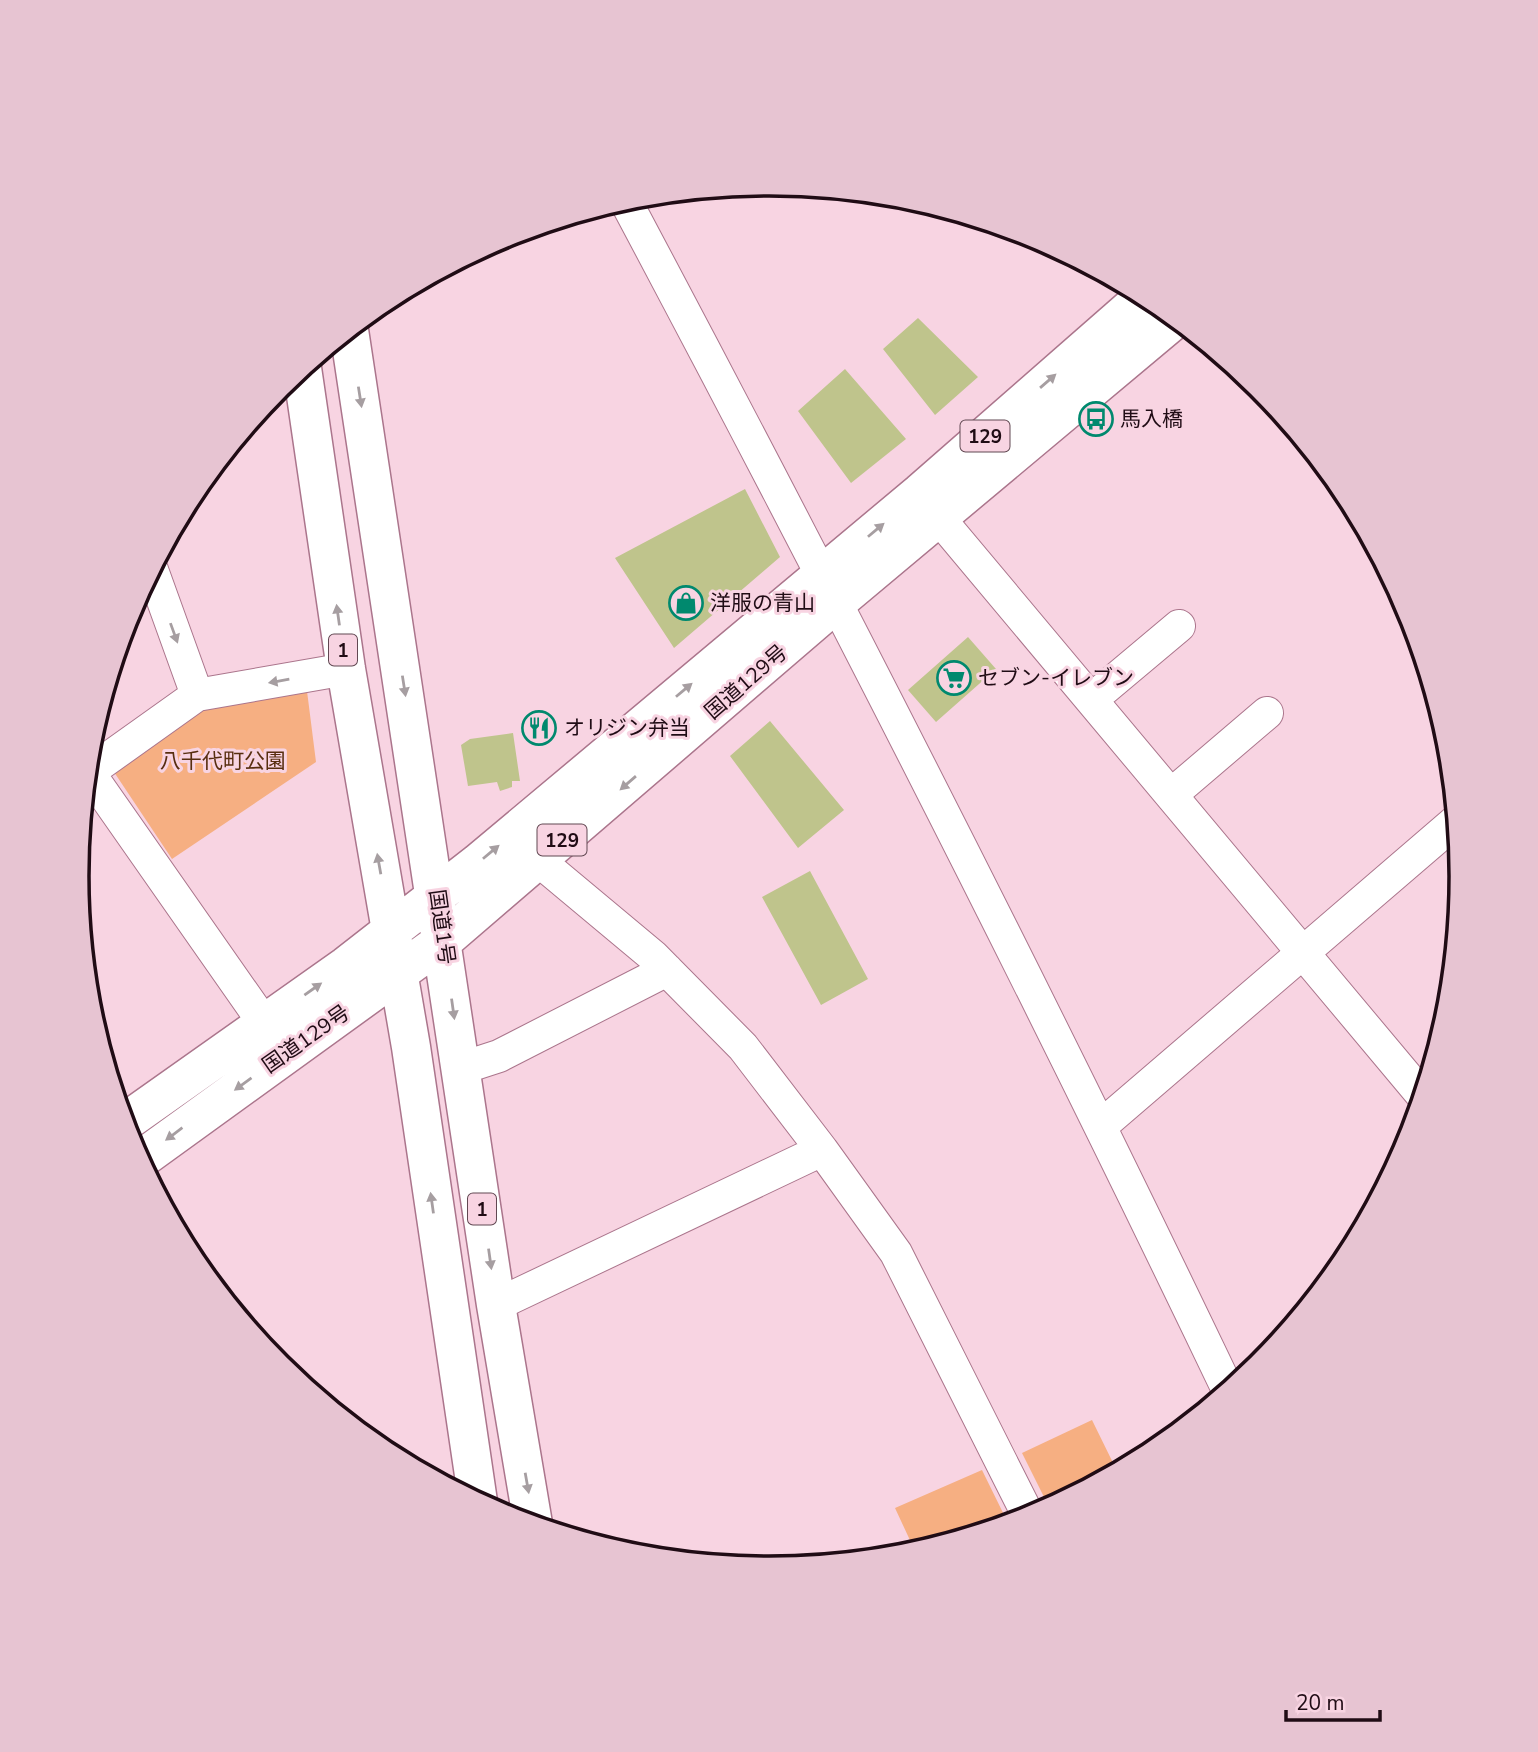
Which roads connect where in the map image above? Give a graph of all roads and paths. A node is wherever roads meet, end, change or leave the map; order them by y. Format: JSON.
{"nodes":[{"id":1,"x":630,"y":210,"type":"edge"},
{"id":2,"x":1136,"y":304,"type":"edge"},
{"id":3,"x":1167,"y":326,"type":"edge"},
{"id":4,"x":351,"y":341,"type":"edge"},
{"id":5,"x":304,"y":381,"type":"edge"},
{"id":6,"x":938,"y":517,"type":"junction"},
{"id":7,"x":156,"y":582,"type":"edge"},
{"id":8,"x":830,"y":588,"type":"junction"},
{"id":9,"x":1179,"y":626,"type":"dead end"},
{"id":10,"x":346,"y":669,"type":"junction"},
{"id":11,"x":197,"y":695,"type":"junction"},
{"id":12,"x":1092,"y":699,"type":"junction"},
{"id":13,"x":1267,"y":713,"type":"dead end"},
{"id":14,"x":99,"y":764,"type":"edge"},
{"id":15,"x":96,"y":782,"type":"edge"},
{"id":16,"x":1172,"y":794,"type":"junction"},
{"id":17,"x":1447,"y":828,"type":"edge"},
{"id":18,"x":538,"y":860,"type":"junction"},
{"id":19,"x":437,"y":893,"type":"junction"},
{"id":20,"x":391,"y":931,"type":"junction"},
{"id":21,"x":444,"y":940,"type":"junction"},
{"id":22,"x":1303,"y":951,"type":"junction"},
{"id":23,"x":667,"y":970,"type":"junction"},
{"id":24,"x":398,"y":974,"type":"junction"},
{"id":25,"x":264,"y":1023,"type":"junction"},
{"id":26,"x":462,"y":1068,"type":"junction"},
{"id":27,"x":1415,"y":1087,"type":"edge"},
{"id":28,"x":133,"y":1116,"type":"edge"},
{"id":29,"x":1101,"y":1126,"type":"junction"},
{"id":30,"x":822,"y":1150,"type":"junction"},
{"id":31,"x":149,"y":1154,"type":"edge"},
{"id":32,"x":496,"y":1305,"type":"junction"},
{"id":33,"x":1224,"y":1381,"type":"edge"},
{"id":34,"x":476,"y":1490,"type":"edge"},
{"id":35,"x":1024,"y":1506,"type":"edge"},
{"id":36,"x":531,"y":1512,"type":"edge"}],
"edges":[{"from":1,"to":8,"type":"street"},
{"from":8,"to":2,"type":"highway","name":"国道129号","number":"129","one_way":true},
{"from":3,"to":6,"type":"highway","name":"国道129号","number":"129"},
{"from":4,"to":19,"type":"highway","name":"国道1号","number":"1","one_way":true},
{"from":10,"to":5,"type":"highway","number":"1","one_way":true},
{"from":6,"to":8,"type":"highway","name":"国道129号","number":"129"},
{"from":6,"to":12,"type":"street"},
{"from":7,"to":11,"type":"street","one_way":true},
{"from":8,"to":18,"type":"highway","name":"国道129号","number":"129","one_way":true},
{"from":19,"to":8,"type":"highway","name":"国道129号","number":"129","one_way":true},
{"from":8,"to":29,"type":"street"},
{"from":9,"to":12,"type":"street"},
{"from":10,"to":11,"type":"street","one_way":true},
{"from":20,"to":10,"type":"highway","number":"1","one_way":true},
{"from":11,"to":14,"type":"street"},
{"from":12,"to":16,"type":"street"},
{"from":13,"to":16,"type":"street"},
{"from":15,"to":25,"type":"street"},
{"from":16,"to":22,"type":"street"},
{"from":17,"to":22,"type":"street"},
{"from":18,"to":21,"type":"highway","name":"国道129号","number":"129"},
{"from":18,"to":23,"type":"street"},
{"from":19,"to":20,"type":"highway","name":"国道129号","number":"129"},
{"from":19,"to":21,"type":"highway","name":"国道1号","number":"1"},
{"from":20,"to":24,"type":"highway","number":"1"},
{"from":25,"to":20,"type":"highway","name":"国道129号","number":"129","one_way":true},
{"from":21,"to":24,"type":"highway","name":"国道129号","number":"129"},
{"from":21,"to":26,"type":"highway","name":"国道1号","number":"1","one_way":true},
{"from":22,"to":27,"type":"street"},
{"from":22,"to":29,"type":"street"},
{"from":23,"to":26,"type":"street"},
{"from":23,"to":30,"type":"street"},
{"from":24,"to":31,"type":"highway","name":"国道129号","number":"129","one_way":true},
{"from":34,"to":24,"type":"highway","number":"1","one_way":true},
{"from":25,"to":28,"type":"highway","name":"国道129号","number":"129"},
{"from":26,"to":32,"type":"highway","name":"国道1号","number":"1","one_way":true},
{"from":29,"to":33,"type":"street"},
{"from":30,"to":32,"type":"street"},
{"from":30,"to":35,"type":"street"},
{"from":32,"to":36,"type":"highway","name":"国道1号","number":"1","one_way":true}]}
